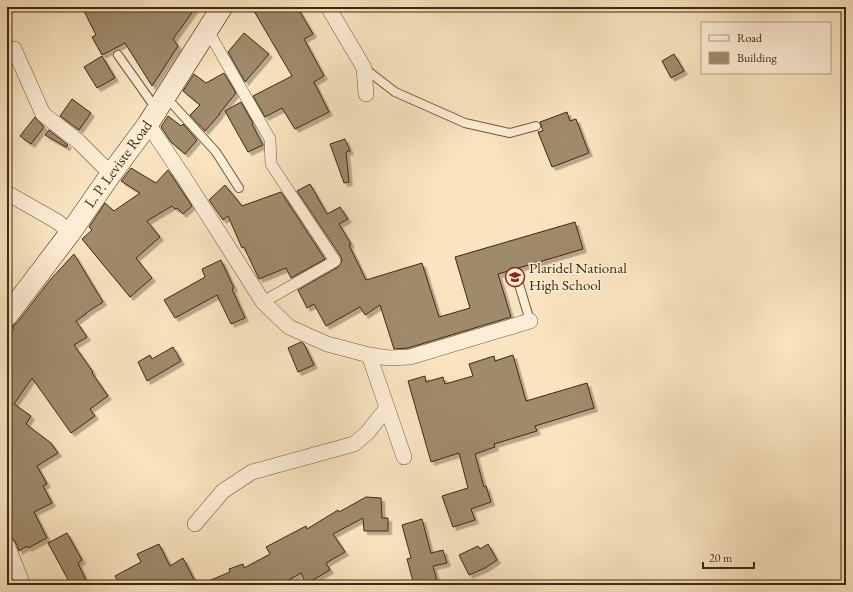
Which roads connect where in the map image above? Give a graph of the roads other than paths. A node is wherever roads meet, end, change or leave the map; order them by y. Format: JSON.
{"nodes":[{"id":1,"x":222,"y":7,"type":"edge"},
{"id":2,"x":328,"y":7,"type":"edge"},
{"id":3,"x":208,"y":31,"type":"junction"},
{"id":4,"x":14,"y":48,"type":"dead end"},
{"id":5,"x":118,"y":55,"type":"dead end"},
{"id":6,"x":364,"y":68,"type":"junction"},
{"id":7,"x":366,"y":94,"type":"dead end"},
{"id":8,"x":157,"y":110,"type":"junction"},
{"id":9,"x":536,"y":126,"type":"dead end"},
{"id":10,"x":111,"y":174,"type":"junction"},
{"id":11,"x":239,"y":188,"type":"dead end"},
{"id":12,"x":7,"y":193,"type":"edge"},
{"id":13,"x":70,"y":233,"type":"junction"},
{"id":14,"x":518,"y":281,"type":"dead end"},
{"id":15,"x":263,"y":302,"type":"junction"},
{"id":16,"x":7,"y":316,"type":"edge"},
{"id":17,"x":530,"y":321,"type":"joint"},
{"id":18,"x":369,"y":355,"type":"junction"},
{"id":19,"x":387,"y":408,"type":"junction"},
{"id":20,"x":404,"y":457,"type":"dead end"},
{"id":21,"x":195,"y":524,"type":"dead end"},
{"id":22,"x":7,"y":545,"type":"edge"},
{"id":23,"x":23,"y":585,"type":"edge"}],
"edges":[{"from":1,"to":3,"type":"main road","name":"L. P. Leviste Road"},
{"from":2,"to":6,"type":"street"},
{"from":3,"to":8,"type":"main road","name":"L. P. Leviste Road"},
{"from":3,"to":15,"type":"street"},
{"from":4,"to":10,"type":"street"},
{"from":5,"to":8,"type":"lane"},
{"from":6,"to":7,"type":"street"},
{"from":6,"to":9,"type":"lane"},
{"from":8,"to":10,"type":"main road","name":"L. P. Leviste Road"},
{"from":8,"to":11,"type":"lane"},
{"from":8,"to":15,"type":"street"},
{"from":10,"to":13,"type":"main road","name":"L. P. Leviste Road"},
{"from":12,"to":13,"type":"street"},
{"from":13,"to":16,"type":"main road","name":"L. P. Leviste Road"},
{"from":14,"to":17,"type":"lane"},
{"from":15,"to":18,"type":"street"},
{"from":17,"to":18,"type":"street"},
{"from":18,"to":19,"type":"street"},
{"from":19,"to":20,"type":"street"},
{"from":19,"to":21,"type":"street"},
{"from":22,"to":23,"type":"street"}]}
